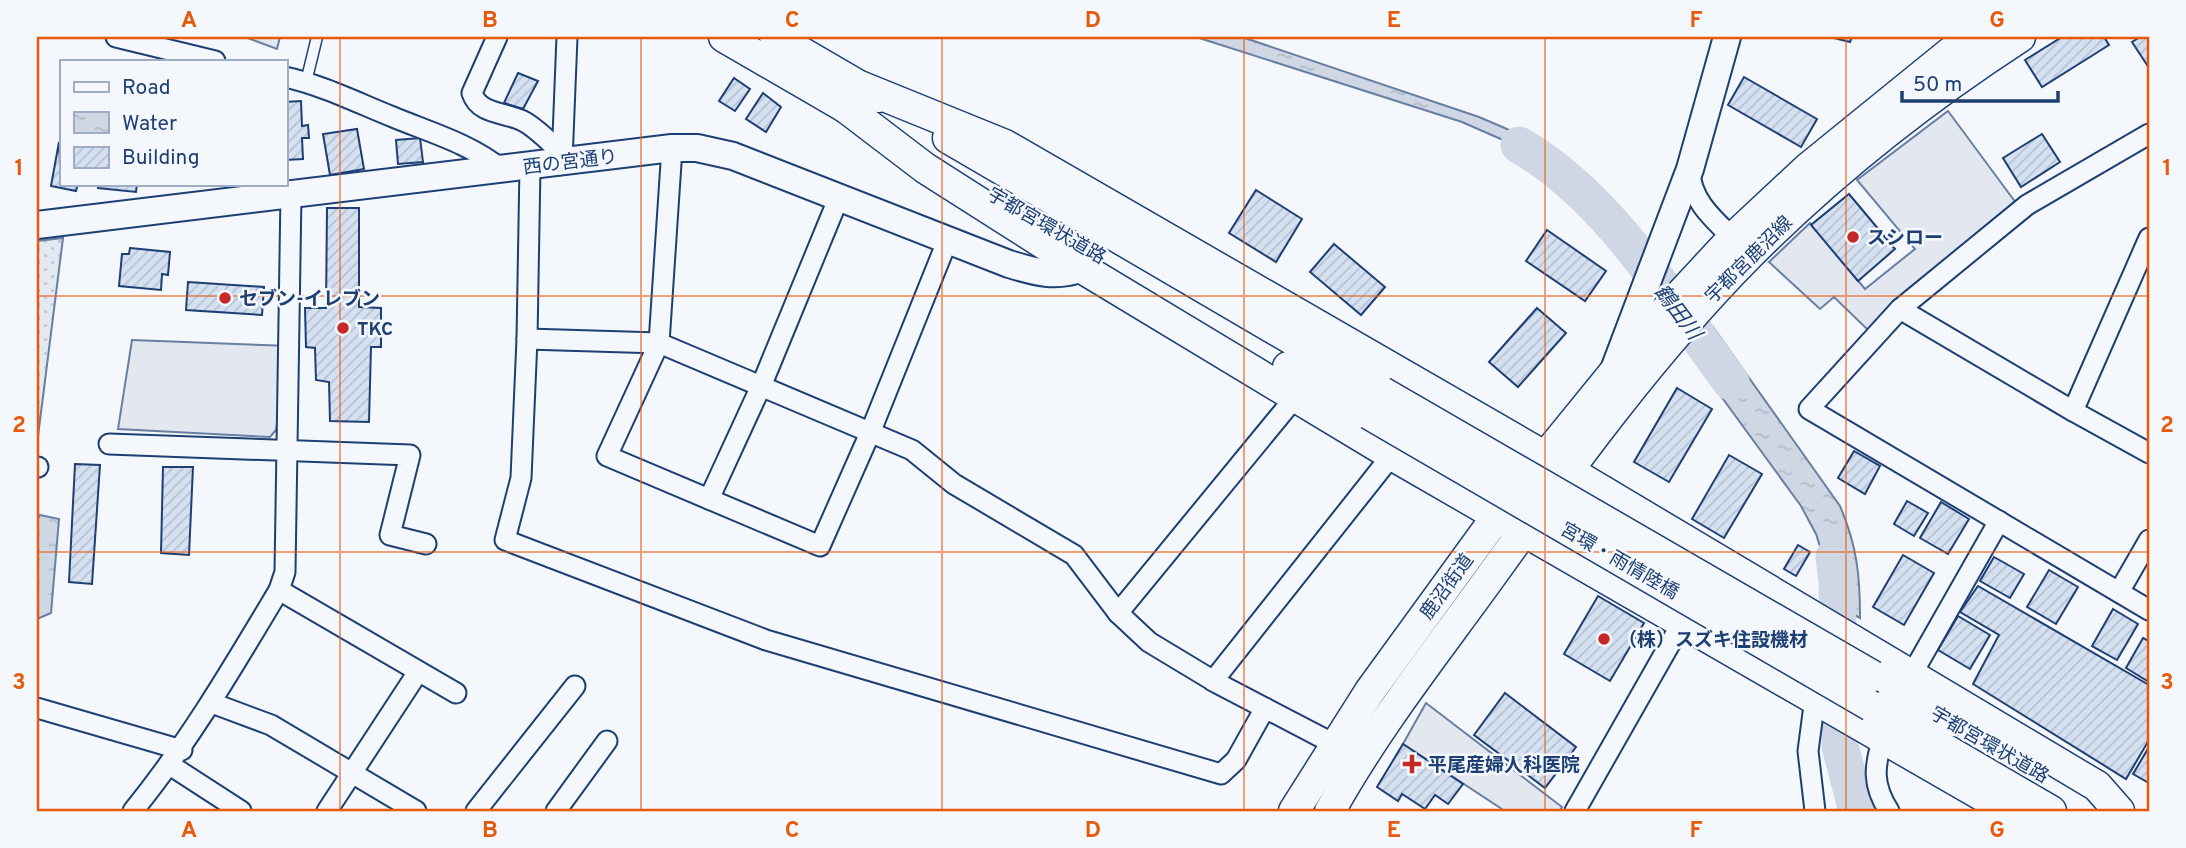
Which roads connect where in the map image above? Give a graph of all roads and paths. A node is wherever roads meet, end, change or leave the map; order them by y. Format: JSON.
{"nodes":[{"id":1,"x":116,"y":37,"type":"edge"},
{"id":2,"x":317,"y":37,"type":"edge"},
{"id":3,"x":497,"y":37,"type":"edge"},
{"id":4,"x":567,"y":37,"type":"edge"},
{"id":5,"x":724,"y":37,"type":"edge"},
{"id":6,"x":775,"y":37,"type":"edge"},
{"id":7,"x":1727,"y":37,"type":"edge"},
{"id":8,"x":2020,"y":37,"type":"edge"},
{"id":9,"x":1958,"y":49,"type":"edge"},
{"id":10,"x":211,"y":60,"type":"edge"},
{"id":11,"x":287,"y":77,"type":"edge"},
{"id":12,"x":306,"y":82,"type":"junction"},
{"id":13,"x":854,"y":97,"type":"junction"},
{"id":14,"x":2149,"y":134,"type":"edge"},
{"id":15,"x":672,"y":148,"type":"junction"},
{"id":16,"x":562,"y":158,"type":"junction"},
{"id":17,"x":530,"y":166,"type":"junction"},
{"id":18,"x":501,"y":169,"type":"junction"},
{"id":19,"x":1690,"y":169,"type":"junction"},
{"id":20,"x":291,"y":194,"type":"junction"},
{"id":21,"x":839,"y":197,"type":"junction"},
{"id":22,"x":37,"y":225,"type":"edge"},
{"id":23,"x":2149,"y":237,"type":"edge"},
{"id":24,"x":948,"y":239,"type":"junction"},
{"id":25,"x":1741,"y":246,"type":"junction"},
{"id":26,"x":1082,"y":268,"type":"junction"},
{"id":27,"x":1900,"y":309,"type":"junction"},
{"id":28,"x":1656,"y":320,"type":"junction"},
{"id":29,"x":527,"y":338,"type":"junction"},
{"id":30,"x":659,"y":343,"type":"junction"},
{"id":31,"x":762,"y":384,"type":"junction"},
{"id":32,"x":1297,"y":395,"type":"junction"},
{"id":33,"x":1376,"y":403,"type":"junction"},
{"id":34,"x":2073,"y":411,"type":"junction"},
{"id":35,"x":870,"y":433,"type":"junction"},
{"id":36,"x":109,"y":444,"type":"dead end"},
{"id":37,"x":287,"y":448,"type":"junction"},
{"id":38,"x":2149,"y":453,"type":"edge"},
{"id":39,"x":1392,"y":455,"type":"junction"},
{"id":40,"x":1556,"y":463,"type":"junction"},
{"id":41,"x":709,"y":499,"type":"junction"},
{"id":42,"x":1498,"y":516,"type":"junction"},
{"id":43,"x":1999,"y":521,"type":"junction"},
{"id":44,"x":1524,"y":530,"type":"junction"},
{"id":45,"x":2149,"y":540,"type":"edge"},
{"id":46,"x":426,"y":544,"type":"dead end"},
{"id":47,"x":279,"y":590,"type":"junction"},
{"id":48,"x":2119,"y":592,"type":"junction"},
{"id":49,"x":2149,"y":610,"type":"edge"},
{"id":50,"x":1118,"y":613,"type":"junction"},
{"id":51,"x":1684,"y":621,"type":"junction"},
{"id":52,"x":1873,"y":663,"type":"junction"},
{"id":53,"x":418,"y":672,"type":"junction"},
{"id":54,"x":1912,"y":674,"type":"junction"},
{"id":55,"x":1213,"y":681,"type":"junction"},
{"id":56,"x":575,"y":686,"type":"dead end"},
{"id":57,"x":456,"y":693,"type":"dead end"},
{"id":58,"x":1818,"y":699,"type":"junction"},
{"id":59,"x":212,"y":703,"type":"junction"},
{"id":60,"x":37,"y":708,"type":"edge"},
{"id":61,"x":1265,"y":708,"type":"junction"},
{"id":62,"x":1875,"y":725,"type":"junction"},
{"id":63,"x":607,"y":741,"type":"dead end"},
{"id":64,"x":1334,"y":744,"type":"junction"},
{"id":65,"x":176,"y":757,"type":"junction"},
{"id":66,"x":351,"y":773,"type":"junction"},
{"id":67,"x":133,"y":811,"type":"edge"},
{"id":68,"x":242,"y":811,"type":"edge"},
{"id":69,"x":327,"y":811,"type":"edge"},
{"id":70,"x":416,"y":811,"type":"edge"},
{"id":71,"x":476,"y":811,"type":"edge"},
{"id":72,"x":555,"y":811,"type":"edge"},
{"id":73,"x":1294,"y":811,"type":"edge"},
{"id":74,"x":1330,"y":811,"type":"edge"},
{"id":75,"x":1575,"y":811,"type":"edge"},
{"id":76,"x":1815,"y":811,"type":"edge"},
{"id":77,"x":1889,"y":811,"type":"edge"},
{"id":78,"x":2009,"y":811,"type":"edge"},
{"id":79,"x":2051,"y":811,"type":"edge"},
{"id":80,"x":2107,"y":811,"type":"edge"},
{"id":81,"x":2119,"y":811,"type":"edge"}],
"edges":[{"from":1,"to":10,"type":"street"},
{"from":2,"to":12,"type":"lane"},
{"from":3,"to":16,"type":"street"},
{"from":4,"to":16,"type":"street"},
{"from":5,"to":13,"type":"main road","name":"宇都宮環状道路"},
{"from":6,"to":13,"type":"main road","name":"宇都宮環状道路"},
{"from":7,"to":19,"type":"street","name":"鹿沼街道"},
{"from":8,"to":9,"type":"main road","name":"宇都宮鹿沼線"},
{"from":9,"to":25,"type":"main road","name":"宇都宮鹿沼線"},
{"from":11,"to":12,"type":"street"},
{"from":12,"to":18,"type":"street"},
{"from":13,"to":26,"type":"main road"},
{"from":13,"to":33,"type":"main road","name":"宇都宮環状道路"},
{"from":13,"to":40,"type":"main road"},
{"from":14,"to":27,"type":"street"},
{"from":15,"to":16,"type":"street","name":"西の宮通り"},
{"from":15,"to":21,"type":"street","name":"西の宮通り"},
{"from":15,"to":30,"type":"street"},
{"from":16,"to":17,"type":"street","name":"西の宮通り"},
{"from":17,"to":18,"type":"street","name":"西の宮通り"},
{"from":17,"to":29,"type":"street"},
{"from":18,"to":20,"type":"street","name":"西の宮通り"},
{"from":19,"to":25,"type":"street"},
{"from":19,"to":28,"type":"street","name":"鹿沼街道"},
{"from":20,"to":22,"type":"street","name":"西の宮通り"},
{"from":20,"to":37,"type":"street"},
{"from":21,"to":24,"type":"street","name":"西の宮通り"},
{"from":21,"to":31,"type":"street"},
{"from":23,"to":34,"type":"street"},
{"from":24,"to":26,"type":"street","name":"西の宮通り"},
{"from":24,"to":35,"type":"street"},
{"from":25,"to":28,"type":"main road","name":"宇都宮鹿沼線"},
{"from":26,"to":32,"type":"main road"},
{"from":27,"to":34,"type":"street"},
{"from":27,"to":43,"type":"street"},
{"from":28,"to":40,"type":"main road","name":"宇都宮鹿沼線"},
{"from":28,"to":40,"type":"main road","name":"鹿沼街道"},
{"from":29,"to":30,"type":"street"},
{"from":29,"to":61,"type":"street"},
{"from":30,"to":31,"type":"street"},
{"from":30,"to":41,"type":"street"},
{"from":31,"to":35,"type":"street"},
{"from":31,"to":41,"type":"street"},
{"from":32,"to":39,"type":"main road"},
{"from":32,"to":50,"type":"street"},
{"from":33,"to":52,"type":"main road","name":"宮環・雨情陸橋","bridge":true},
{"from":33,"to":62,"type":"main road","name":"宮環・雨情陸橋","bridge":true},
{"from":34,"to":38,"type":"street"},
{"from":35,"to":41,"type":"street"},
{"from":35,"to":50,"type":"street"},
{"from":36,"to":37,"type":"street"},
{"from":37,"to":46,"type":"street"},
{"from":37,"to":47,"type":"street"},
{"from":39,"to":42,"type":"main road"},
{"from":39,"to":55,"type":"street"},
{"from":40,"to":42,"type":"main road","name":"鹿沼街道"},
{"from":40,"to":44,"type":"main road","name":"宇都宮鹿沼線"},
{"from":40,"to":52,"type":"main road"},
{"from":42,"to":44,"type":"main road"},
{"from":42,"to":64,"type":"main road","name":"鹿沼街道"},
{"from":43,"to":48,"type":"street"},
{"from":43,"to":54,"type":"street"},
{"from":44,"to":51,"type":"main road"},
{"from":44,"to":74,"type":"main road","name":"鹿沼街道"},
{"from":45,"to":48,"type":"street"},
{"from":47,"to":53,"type":"street"},
{"from":47,"to":59,"type":"street"},
{"from":48,"to":49,"type":"street"},
{"from":50,"to":55,"type":"street"},
{"from":51,"to":58,"type":"main road"},
{"from":51,"to":75,"type":"street"},
{"from":52,"to":54,"type":"main road"},
{"from":52,"to":80,"type":"main road","name":"宇都宮環状道路"},
{"from":53,"to":57,"type":"street"},
{"from":53,"to":66,"type":"street"},
{"from":54,"to":81,"type":"main road"},
{"from":55,"to":61,"type":"street"},
{"from":56,"to":71,"type":"street"},
{"from":58,"to":62,"type":"main road"},
{"from":58,"to":76,"type":"street"},
{"from":59,"to":65,"type":"street"},
{"from":59,"to":66,"type":"street"},
{"from":60,"to":65,"type":"street"},
{"from":61,"to":64,"type":"street"},
{"from":62,"to":77,"type":"street"},
{"from":62,"to":78,"type":"main road"},
{"from":62,"to":79,"type":"main road","name":"宇都宮環状道路"},
{"from":63,"to":72,"type":"street"},
{"from":64,"to":73,"type":"main road","name":"鹿沼街道"},
{"from":65,"to":67,"type":"street"},
{"from":65,"to":68,"type":"street"},
{"from":66,"to":69,"type":"street"},
{"from":66,"to":70,"type":"street"}]}
